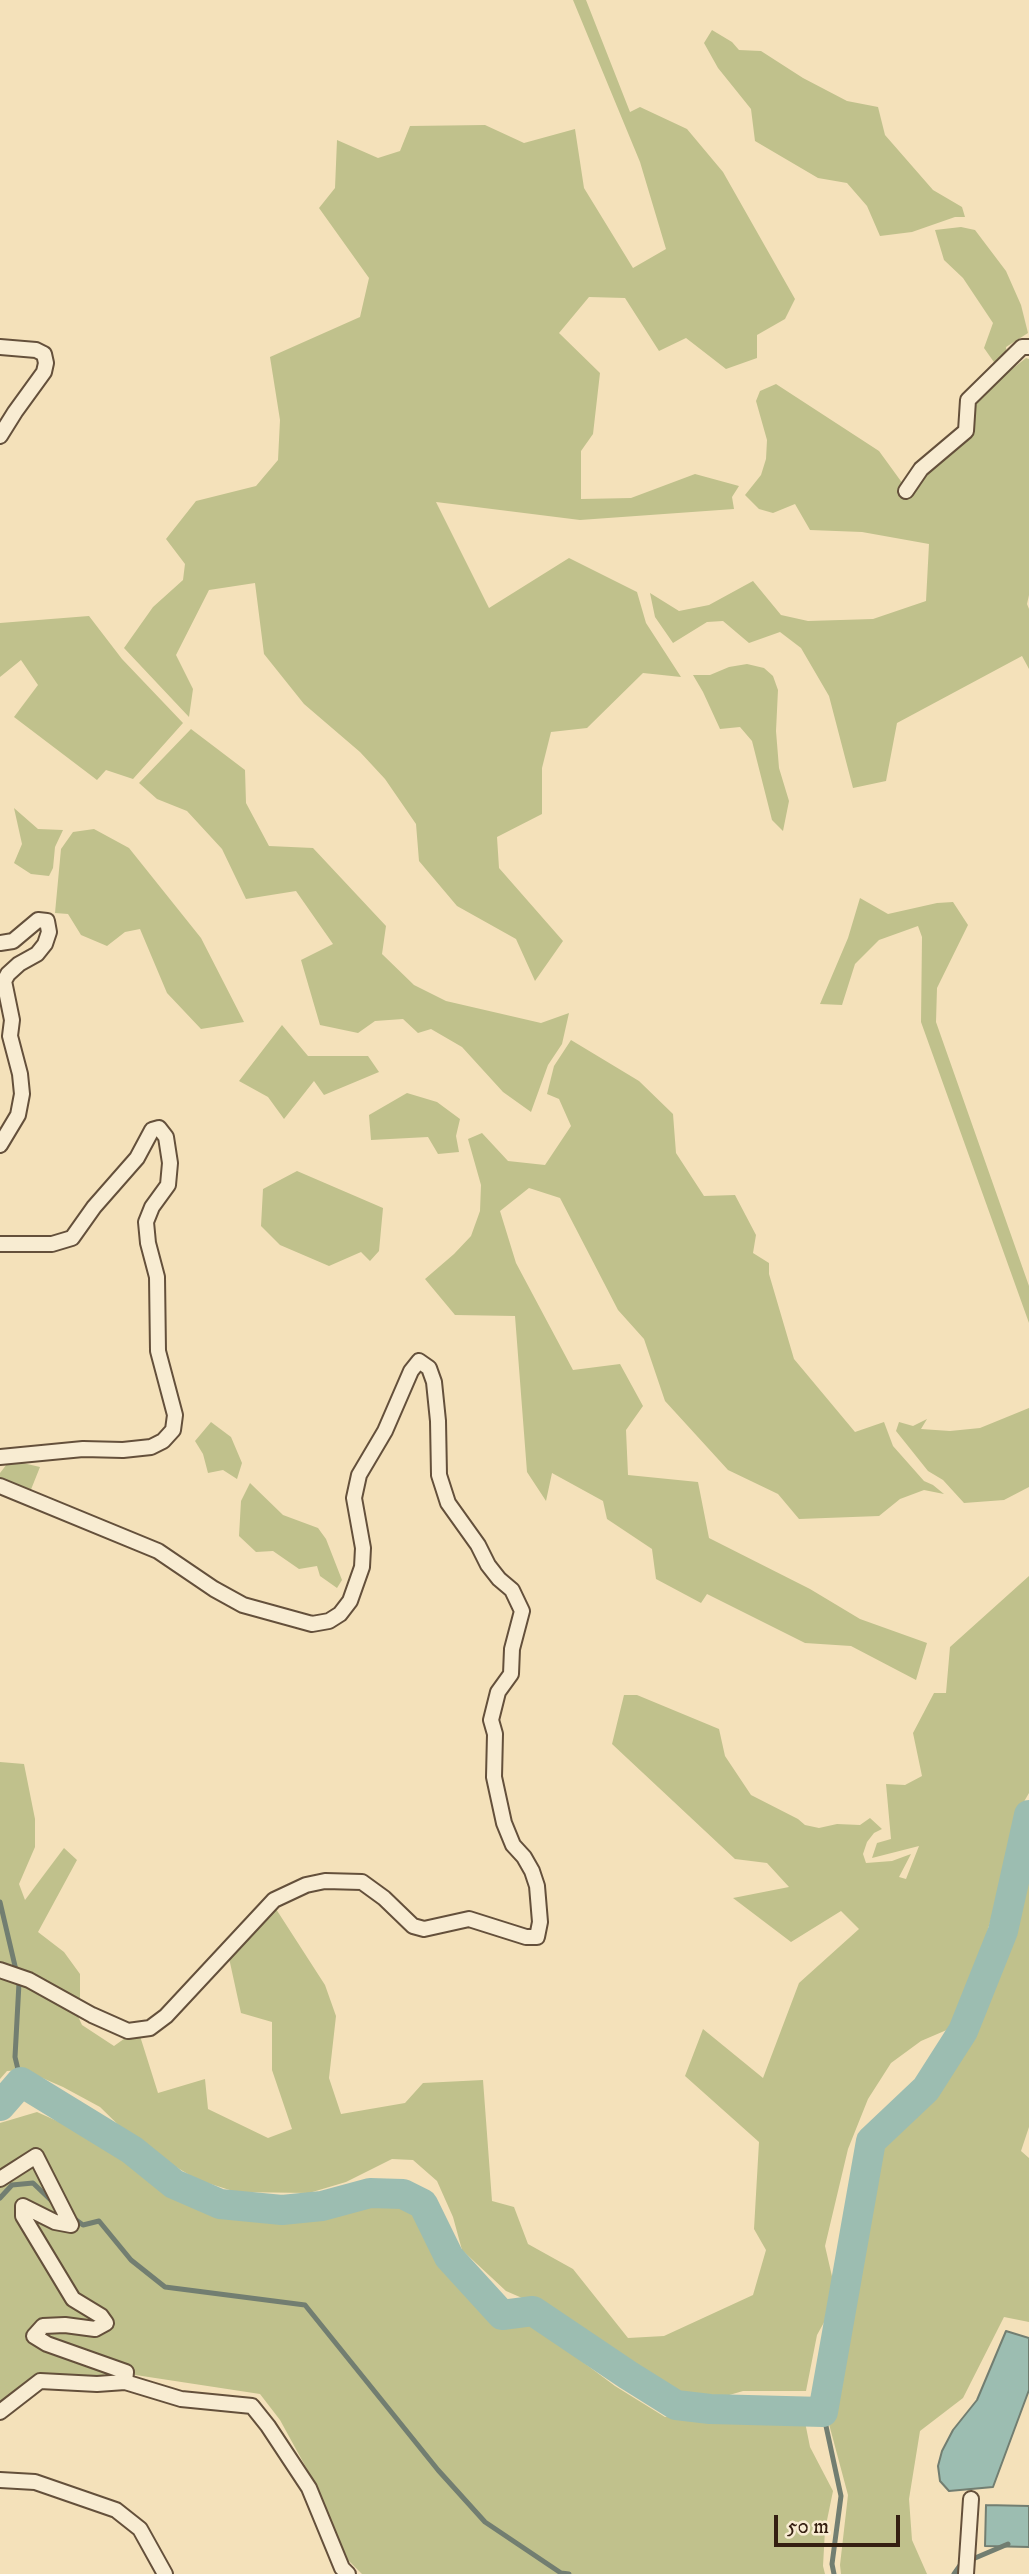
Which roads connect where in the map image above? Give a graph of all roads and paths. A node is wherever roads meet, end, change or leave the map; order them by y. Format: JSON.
{"nodes":[{"id":1,"x":0,"y":347,"type":"edge"},
{"id":2,"x":1029,"y":347,"type":"edge"},
{"id":3,"x":0,"y":436,"type":"edge"},
{"id":4,"x":906,"y":491,"type":"dead end"},
{"id":5,"x":0,"y":943,"type":"edge"},
{"id":6,"x":0,"y":1145,"type":"edge"},
{"id":7,"x":0,"y":1244,"type":"edge"},
{"id":8,"x":0,"y":1457,"type":"edge"},
{"id":9,"x":0,"y":1486,"type":"edge"},
{"id":10,"x":0,"y":1970,"type":"edge"},
{"id":11,"x":0,"y":2179,"type":"edge"},
{"id":12,"x":125,"y":2382,"type":"junction"},
{"id":13,"x":0,"y":2412,"type":"edge"},
{"id":14,"x":0,"y":2480,"type":"edge"},
{"id":15,"x":971,"y":2499,"type":"dead end"},
{"id":16,"x":164,"y":2574,"type":"edge"},
{"id":17,"x":348,"y":2574,"type":"edge"},
{"id":18,"x":966,"y":2574,"type":"edge"}],
"edges":[{"from":1,"to":3,"type":"street"},
{"from":2,"to":4,"type":"street"},
{"from":5,"to":6,"type":"street"},
{"from":7,"to":8,"type":"street"},
{"from":9,"to":10,"type":"street"},
{"from":11,"to":12,"type":"street"},
{"from":12,"to":13,"type":"street"},
{"from":12,"to":17,"type":"street"},
{"from":14,"to":16,"type":"street"},
{"from":15,"to":18,"type":"street"}]}
